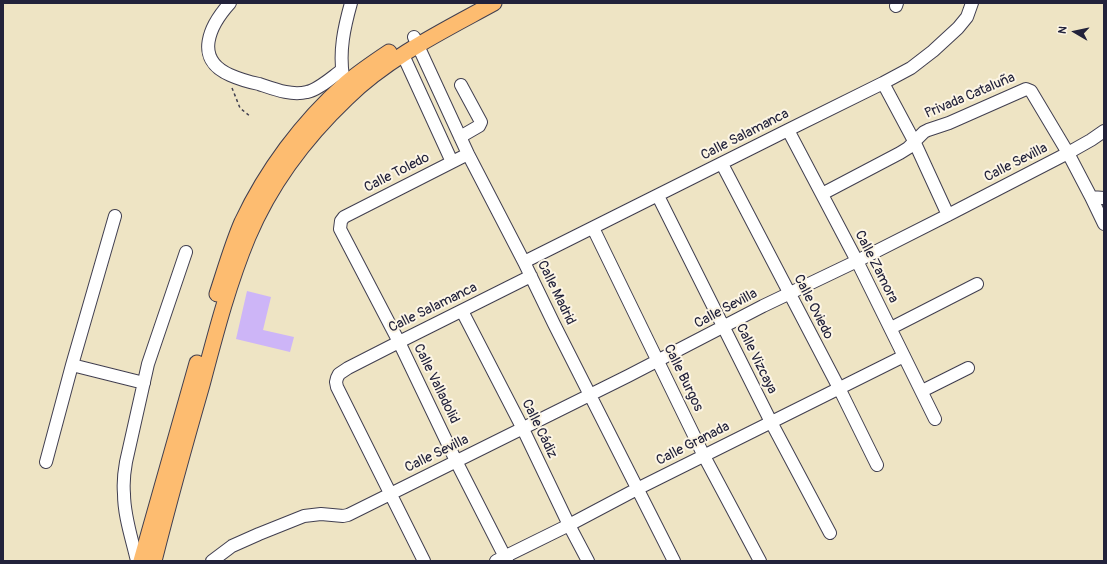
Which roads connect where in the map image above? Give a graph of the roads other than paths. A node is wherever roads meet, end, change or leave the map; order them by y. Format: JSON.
{"nodes":[{"id":1,"x":230,"y":3,"type":"edge"},
{"id":2,"x":351,"y":3,"type":"edge"},
{"id":3,"x":473,"y":3,"type":"edge"},
{"id":4,"x":494,"y":3,"type":"edge"},
{"id":5,"x":972,"y":3,"type":"edge"},
{"id":6,"x":416,"y":41,"type":"junction"},
{"id":7,"x":403,"y":55,"type":"junction"},
{"id":8,"x":344,"y":77,"type":"junction"},
{"id":9,"x":883,"y":83,"type":"junction"},
{"id":10,"x":461,"y":85,"type":"dead end"},
{"id":11,"x":788,"y":130,"type":"junction"},
{"id":12,"x":1104,"y":131,"type":"edge"},
{"id":13,"x":460,"y":137,"type":"junction"},
{"id":14,"x":914,"y":141,"type":"junction"},
{"id":15,"x":1068,"y":153,"type":"junction"},
{"id":16,"x":468,"y":154,"type":"junction"},
{"id":17,"x":452,"y":162,"type":"junction"},
{"id":18,"x":722,"y":164,"type":"junction"},
{"id":19,"x":822,"y":194,"type":"junction"},
{"id":20,"x":658,"y":196,"type":"junction"},
{"id":21,"x":1092,"y":197,"type":"junction"},
{"id":22,"x":1104,"y":198,"type":"edge"},
{"id":23,"x":948,"y":215,"type":"junction"},
{"id":24,"x":115,"y":216,"type":"dead end"},
{"id":25,"x":341,"y":221,"type":"joint"},
{"id":26,"x":1104,"y":224,"type":"edge"},
{"id":27,"x":592,"y":228,"type":"junction"},
{"id":28,"x":186,"y":252,"type":"dead end"},
{"id":29,"x":857,"y":261,"type":"junction"},
{"id":30,"x":524,"y":262,"type":"junction"},
{"id":31,"x":531,"y":276,"type":"junction"},
{"id":32,"x":977,"y":284,"type":"dead end"},
{"id":33,"x":790,"y":294,"type":"junction"},
{"id":34,"x":462,"y":311,"type":"junction"},
{"id":35,"x":724,"y":327,"type":"junction"},
{"id":36,"x":891,"y":328,"type":"junction"},
{"id":37,"x":398,"y":342,"type":"junction"},
{"id":38,"x":904,"y":356,"type":"junction"},
{"id":39,"x":658,"y":361,"type":"junction"},
{"id":40,"x":72,"y":365,"type":"junction"},
{"id":41,"x":968,"y":368,"type":"dead end"},
{"id":42,"x":144,"y":383,"type":"junction"},
{"id":43,"x":839,"y":388,"type":"junction"},
{"id":44,"x":922,"y":391,"type":"junction"},
{"id":45,"x":590,"y":395,"type":"junction"},
{"id":46,"x":935,"y":419,"type":"dead end"},
{"id":47,"x":771,"y":422,"type":"junction"},
{"id":48,"x":523,"y":429,"type":"junction"},
{"id":49,"x":704,"y":456,"type":"junction"},
{"id":50,"x":456,"y":461,"type":"junction"},
{"id":51,"x":46,"y":462,"type":"dead end"},
{"id":52,"x":877,"y":465,"type":"dead end"},
{"id":53,"x":637,"y":489,"type":"junction"},
{"id":54,"x":390,"y":494,"type":"junction"},
{"id":55,"x":569,"y":525,"type":"junction"},
{"id":56,"x":830,"y":533,"type":"dead end"},
{"id":57,"x":502,"y":560,"type":"edge"},
{"id":58,"x":137,"y":561,"type":"edge"},
{"id":59,"x":141,"y":561,"type":"edge"},
{"id":60,"x":154,"y":561,"type":"edge"},
{"id":61,"x":212,"y":561,"type":"edge"},
{"id":62,"x":424,"y":561,"type":"edge"},
{"id":63,"x":588,"y":561,"type":"edge"},
{"id":64,"x":674,"y":561,"type":"edge"},
{"id":65,"x":760,"y":561,"type":"edge"}],
"edges":[{"from":1,"to":8,"type":"street"},
{"from":2,"to":8,"type":"street"},
{"from":3,"to":6,"type":"main road"},
{"from":4,"to":6,"type":"main road"},
{"from":5,"to":9,"type":"street","name":"Calle Salamanca"},
{"from":6,"to":7,"type":"main road"},
{"from":6,"to":8,"type":"main road"},
{"from":6,"to":13,"type":"street","name":"Calle Madrid"},
{"from":7,"to":17,"type":"street"},
{"from":7,"to":60,"type":"main road"},
{"from":8,"to":59,"type":"main road"},
{"from":9,"to":11,"type":"street","name":"Calle Salamanca"},
{"from":9,"to":14,"type":"street"},
{"from":10,"to":13,"type":"street"},
{"from":11,"to":18,"type":"street","name":"Calle Salamanca"},
{"from":11,"to":19,"type":"street","name":"Calle Zamora"},
{"from":12,"to":15,"type":"street","name":"Calle Sevilla"},
{"from":13,"to":16,"type":"street","name":"Calle Madrid"},
{"from":14,"to":15,"type":"street","name":"Privada Cataluña"},
{"from":14,"to":19,"type":"street","name":"Privada Cataluña"},
{"from":14,"to":23,"type":"street"},
{"from":15,"to":21,"type":"street"},
{"from":15,"to":23,"type":"street","name":"Calle Sevilla"},
{"from":16,"to":17,"type":"street","name":"Calle Toledo"},
{"from":16,"to":30,"type":"street","name":"Calle Madrid"},
{"from":17,"to":25,"type":"street","name":"Calle Toledo"},
{"from":18,"to":20,"type":"street","name":"Calle Salamanca"},
{"from":18,"to":33,"type":"street","name":"Calle Oviedo"},
{"from":19,"to":29,"type":"street","name":"Calle Zamora"},
{"from":20,"to":27,"type":"street","name":"Calle Salamanca"},
{"from":20,"to":35,"type":"street","name":"Calle Vizcaya"},
{"from":21,"to":22,"type":"street"},
{"from":21,"to":26,"type":"street"},
{"from":23,"to":29,"type":"street","name":"Calle Sevilla"},
{"from":24,"to":40,"type":"street"},
{"from":25,"to":37,"type":"street","name":"Calle Valladolid"},
{"from":27,"to":30,"type":"street","name":"Calle Salamanca"},
{"from":27,"to":39,"type":"street","name":"Calle Burgos"},
{"from":28,"to":42,"type":"street"},
{"from":29,"to":33,"type":"street","name":"Calle Sevilla"},
{"from":29,"to":36,"type":"street","name":"Calle Zamora"},
{"from":30,"to":31,"type":"street","name":"Calle Madrid"},
{"from":31,"to":34,"type":"street","name":"Calle Salamanca"},
{"from":31,"to":45,"type":"street","name":"Calle Madrid"},
{"from":32,"to":36,"type":"street"},
{"from":33,"to":35,"type":"street","name":"Calle Sevilla"},
{"from":33,"to":43,"type":"street","name":"Calle Oviedo"},
{"from":34,"to":37,"type":"street","name":"Calle Salamanca"},
{"from":34,"to":48,"type":"street","name":"Calle Cádiz"},
{"from":35,"to":39,"type":"street","name":"Calle Sevilla"},
{"from":35,"to":47,"type":"street","name":"Calle Vizcaya"},
{"from":36,"to":38,"type":"street","name":"Calle Zamora"},
{"from":37,"to":50,"type":"street","name":"Calle Valladolid"},
{"from":37,"to":54,"type":"street","name":"Calle Salamanca"},
{"from":38,"to":43,"type":"street","name":"Calle Granada"},
{"from":38,"to":44,"type":"street","name":"Calle Zamora"},
{"from":39,"to":45,"type":"street","name":"Calle Sevilla"},
{"from":39,"to":49,"type":"street","name":"Calle Burgos"},
{"from":40,"to":42,"type":"street"},
{"from":40,"to":51,"type":"street"},
{"from":41,"to":44,"type":"street"},
{"from":42,"to":58,"type":"street"},
{"from":43,"to":47,"type":"street","name":"Calle Granada"},
{"from":43,"to":52,"type":"street","name":"Calle Oviedo"},
{"from":44,"to":46,"type":"street","name":"Calle Zamora"},
{"from":45,"to":48,"type":"street","name":"Calle Sevilla"},
{"from":45,"to":53,"type":"street","name":"Calle Madrid"},
{"from":47,"to":49,"type":"street","name":"Calle Granada"},
{"from":47,"to":56,"type":"street","name":"Calle Vizcaya"},
{"from":48,"to":50,"type":"street","name":"Calle Sevilla"},
{"from":48,"to":55,"type":"street","name":"Calle Cádiz"},
{"from":49,"to":53,"type":"street","name":"Calle Granada"},
{"from":49,"to":65,"type":"street","name":"Calle Burgos"},
{"from":50,"to":54,"type":"street","name":"Calle Sevilla"},
{"from":50,"to":57,"type":"street","name":"Calle Valladolid"},
{"from":53,"to":55,"type":"street","name":"Calle Granada"},
{"from":53,"to":64,"type":"street","name":"Calle Madrid"},
{"from":54,"to":61,"type":"street","name":"Calle Sevilla"},
{"from":54,"to":62,"type":"street"},
{"from":55,"to":57,"type":"street","name":"Calle Granada"},
{"from":55,"to":63,"type":"street","name":"Calle Cádiz"}]}
